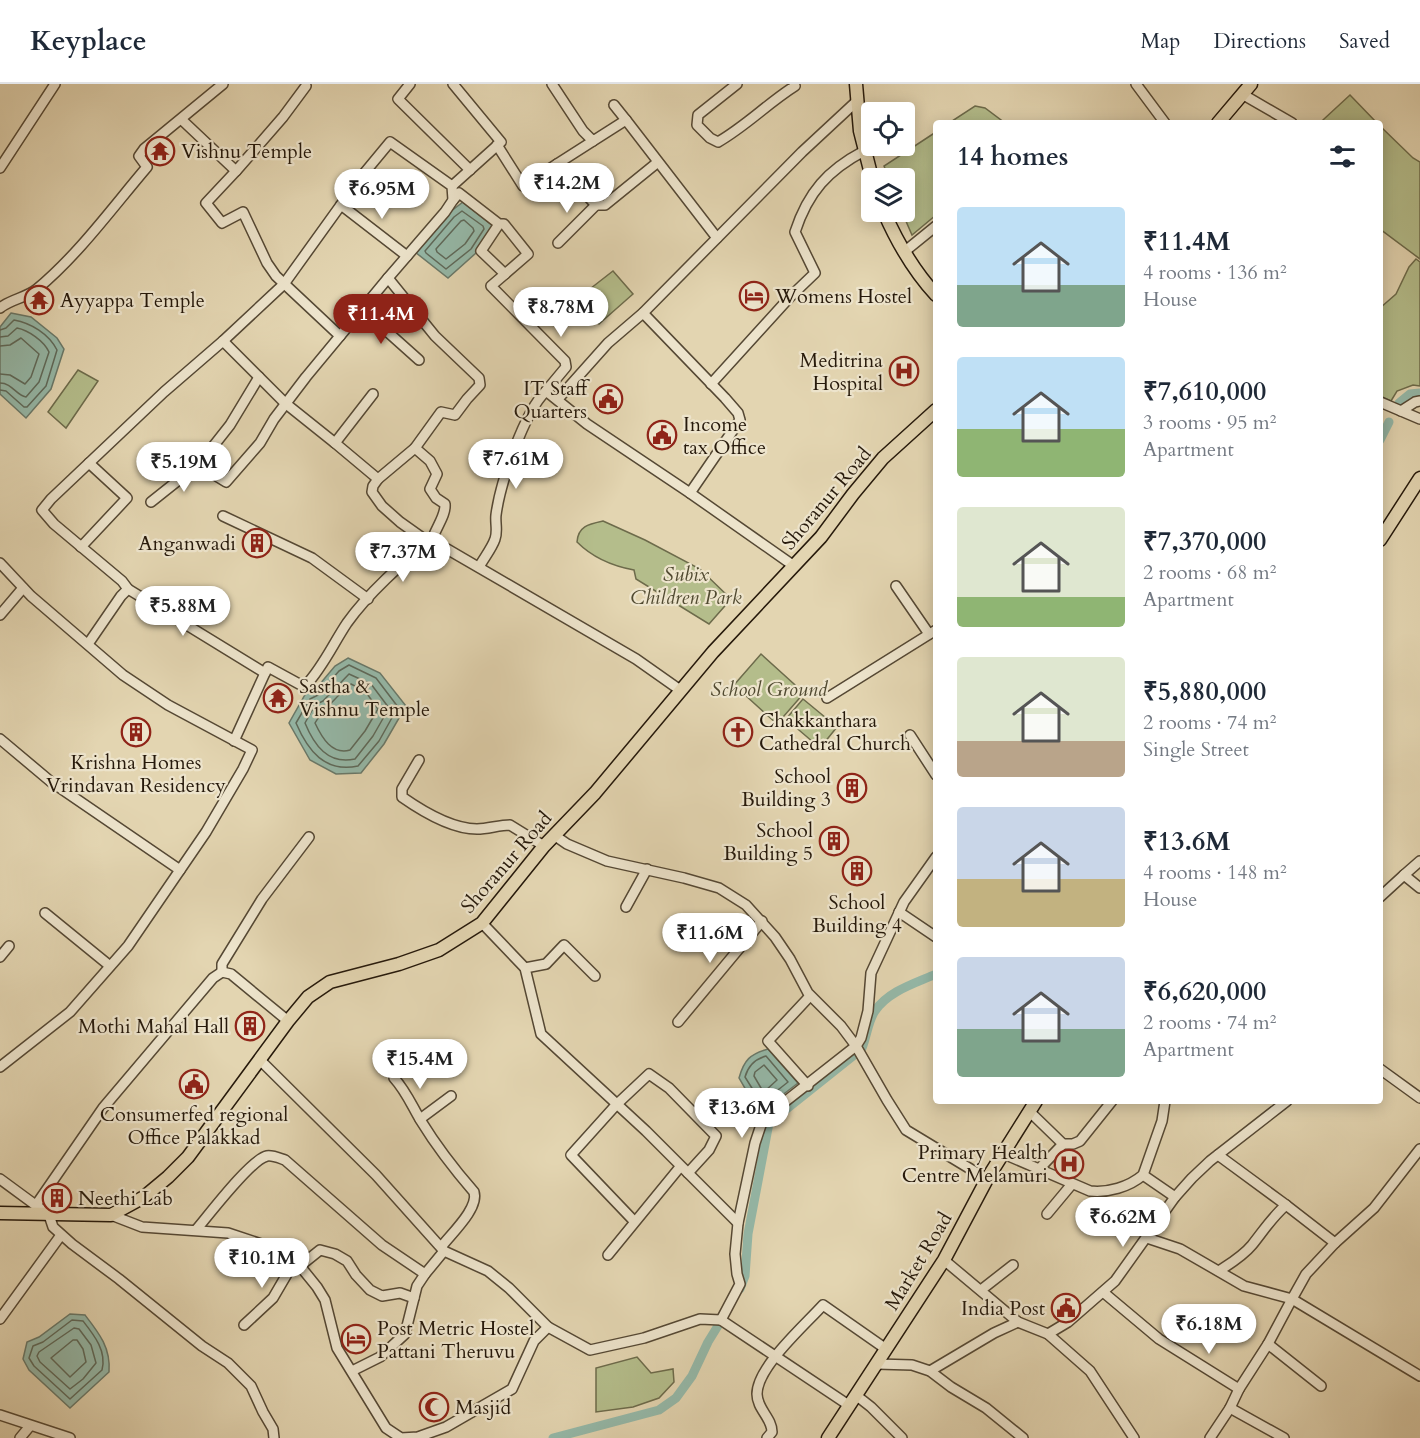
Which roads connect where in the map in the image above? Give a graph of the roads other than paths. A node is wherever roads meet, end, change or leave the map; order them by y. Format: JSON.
{"nodes":[{"id":1,"x":55,"y":84,"type":"edge"},
{"id":2,"x":224,"y":84,"type":"edge"},
{"id":3,"x":410,"y":84,"type":"edge"},
{"id":4,"x":453,"y":84,"type":"edge"},
{"id":5,"x":552,"y":84,"type":"edge"},
{"id":6,"x":737,"y":84,"type":"edge"},
{"id":7,"x":794,"y":84,"type":"edge"},
{"id":8,"x":856,"y":84,"type":"edge"},
{"id":9,"x":1136,"y":84,"type":"edge"},
{"id":10,"x":1251,"y":84,"type":"edge"},
{"id":11,"x":306,"y":86,"type":"edge"},
{"id":12,"x":1242,"y":94,"type":"junction"},
{"id":13,"x":858,"y":100,"type":"junction"},
{"id":14,"x":614,"y":105,"type":"dead end"},
{"id":15,"x":182,"y":120,"type":"junction"},
{"id":16,"x":626,"y":120,"type":"junction"},
{"id":17,"x":1163,"y":120,"type":"edge"},
{"id":18,"x":1220,"y":120,"type":"edge"},
{"id":19,"x":1287,"y":120,"type":"edge"},
{"id":20,"x":861,"y":136,"type":"edge"},
{"id":21,"x":593,"y":141,"type":"junction"},
{"id":22,"x":497,"y":145,"type":"junction"},
{"id":23,"x":861,"y":153,"type":"edge"},
{"id":24,"x":658,"y":162,"type":"junction"},
{"id":25,"x":557,"y":164,"type":"junction"},
{"id":26,"x":0,"y":168,"type":"edge"},
{"id":27,"x":470,"y":170,"type":"junction"},
{"id":28,"x":236,"y":171,"type":"junction"},
{"id":29,"x":452,"y":186,"type":"junction"},
{"id":30,"x":453,"y":200,"type":"junction"},
{"id":31,"x":341,"y":205,"type":"junction"},
{"id":32,"x":596,"y":205,"type":"junction"},
{"id":33,"x":889,"y":222,"type":"edge"},
{"id":34,"x":499,"y":224,"type":"junction"},
{"id":35,"x":933,"y":228,"type":"edge"},
{"id":36,"x":717,"y":238,"type":"junction"},
{"id":37,"x":558,"y":243,"type":"dead end"},
{"id":38,"x":904,"y":252,"type":"junction"},
{"id":39,"x":407,"y":256,"type":"junction"},
{"id":40,"x":505,"y":274,"type":"junction"},
{"id":41,"x":388,"y":278,"type":"junction"},
{"id":42,"x":284,"y":284,"type":"junction"},
{"id":43,"x":933,"y":291,"type":"edge"},
{"id":44,"x":0,"y":308,"type":"edge"},
{"id":45,"x":362,"y":309,"type":"junction"},
{"id":46,"x":643,"y":314,"type":"junction"},
{"id":47,"x":340,"y":336,"type":"junction"},
{"id":48,"x":224,"y":341,"type":"junction"},
{"id":49,"x":419,"y":360,"type":"dead end"},
{"id":50,"x":259,"y":377,"type":"junction"},
{"id":51,"x":711,"y":384,"type":"junction"},
{"id":52,"x":546,"y":391,"type":"junction"},
{"id":53,"x":373,"y":394,"type":"dead end"},
{"id":54,"x":558,"y":399,"type":"junction"},
{"id":55,"x":1420,"y":401,"type":"edge"},
{"id":56,"x":285,"y":403,"type":"junction"},
{"id":57,"x":1383,"y":404,"type":"edge"},
{"id":58,"x":1401,"y":411,"type":"junction"},
{"id":59,"x":933,"y":413,"type":"edge"},
{"id":60,"x":1420,"y":419,"type":"edge"},
{"id":61,"x":335,"y":443,"type":"junction"},
{"id":62,"x":415,"y":448,"type":"junction"},
{"id":63,"x":200,"y":462,"type":"junction"},
{"id":64,"x":89,"y":463,"type":"junction"},
{"id":65,"x":1420,"y":478,"type":"edge"},
{"id":66,"x":378,"y":479,"type":"junction"},
{"id":67,"x":690,"y":493,"type":"junction"},
{"id":68,"x":151,"y":502,"type":"dead end"},
{"id":69,"x":223,"y":516,"type":"dead end"},
{"id":70,"x":1383,"y":535,"type":"edge"},
{"id":71,"x":431,"y":544,"type":"junction"},
{"id":72,"x":81,"y":547,"type":"junction"},
{"id":73,"x":0,"y":563,"type":"edge"},
{"id":74,"x":794,"y":566,"type":"junction"},
{"id":75,"x":479,"y":567,"type":"junction"},
{"id":76,"x":896,"y":586,"type":"dead end"},
{"id":77,"x":23,"y":588,"type":"junction"},
{"id":78,"x":128,"y":589,"type":"junction"},
{"id":79,"x":368,"y":599,"type":"junction"},
{"id":80,"x":0,"y":615,"type":"edge"},
{"id":81,"x":933,"y":632,"type":"edge"},
{"id":82,"x":88,"y":644,"type":"junction"},
{"id":83,"x":265,"y":673,"type":"junction"},
{"id":84,"x":680,"y":690,"type":"junction"},
{"id":85,"x":827,"y":698,"type":"dead end"},
{"id":86,"x":910,"y":735,"type":"dead end"},
{"id":87,"x":0,"y":739,"type":"edge"},
{"id":88,"x":230,"y":739,"type":"junction"},
{"id":89,"x":419,"y":760,"type":"dead end"},
{"id":90,"x":933,"y":770,"type":"edge"},
{"id":91,"x":554,"y":835,"type":"junction"},
{"id":92,"x":309,"y":837,"type":"dead end"},
{"id":93,"x":544,"y":846,"type":"junction"},
{"id":94,"x":933,"y":861,"type":"edge"},
{"id":95,"x":1420,"y":861,"type":"edge"},
{"id":96,"x":647,"y":869,"type":"junction"},
{"id":97,"x":180,"y":870,"type":"junction"},
{"id":98,"x":1404,"y":875,"type":"junction"},
{"id":99,"x":1420,"y":888,"type":"edge"},
{"id":100,"x":1383,"y":894,"type":"edge"},
{"id":101,"x":626,"y":907,"type":"dead end"},
{"id":102,"x":45,"y":912,"type":"dead end"},
{"id":103,"x":899,"y":912,"type":"junction"},
{"id":104,"x":762,"y":921,"type":"junction"},
{"id":105,"x":482,"y":922,"type":"junction"},
{"id":106,"x":933,"y":935,"type":"edge"},
{"id":107,"x":9,"y":946,"type":"dead end"},
{"id":108,"x":0,"y":957,"type":"edge"},
{"id":109,"x":111,"y":966,"type":"junction"},
{"id":110,"x":525,"y":968,"type":"junction"},
{"id":111,"x":222,"y":972,"type":"junction"},
{"id":112,"x":595,"y":976,"type":"dead end"},
{"id":113,"x":810,"y":996,"type":"junction"},
{"id":114,"x":288,"y":1021,"type":"junction"},
{"id":115,"x":678,"y":1022,"type":"dead end"},
{"id":116,"x":856,"y":1046,"type":"junction"},
{"id":117,"x":260,"y":1060,"type":"junction"},
{"id":118,"x":0,"y":1067,"type":"edge"},
{"id":119,"x":1383,"y":1071,"type":"edge"},
{"id":120,"x":394,"y":1078,"type":"dead end"},
{"id":121,"x":808,"y":1086,"type":"junction"},
{"id":122,"x":451,"y":1096,"type":"dead end"},
{"id":123,"x":1420,"y":1098,"type":"edge"},
{"id":124,"x":1034,"y":1104,"type":"edge"},
{"id":125,"x":1110,"y":1104,"type":"edge"},
{"id":126,"x":1165,"y":1104,"type":"edge"},
{"id":127,"x":1283,"y":1104,"type":"edge"},
{"id":128,"x":616,"y":1105,"type":"junction"},
{"id":129,"x":1030,"y":1112,"type":"junction"},
{"id":130,"x":420,"y":1119,"type":"junction"},
{"id":131,"x":1063,"y":1144,"type":"junction"},
{"id":132,"x":1420,"y":1149,"type":"edge"},
{"id":133,"x":1004,"y":1154,"type":"junction"},
{"id":134,"x":1218,"y":1155,"type":"junction"},
{"id":135,"x":1039,"y":1169,"type":"junction"},
{"id":136,"x":684,"y":1170,"type":"junction"},
{"id":137,"x":1143,"y":1175,"type":"junction"},
{"id":138,"x":0,"y":1179,"type":"edge"},
{"id":139,"x":987,"y":1179,"type":"junction"},
{"id":140,"x":1072,"y":1184,"type":"junction"},
{"id":141,"x":1175,"y":1197,"type":"junction"},
{"id":142,"x":36,"y":1205,"type":"junction"},
{"id":143,"x":1286,"y":1205,"type":"junction"},
{"id":144,"x":0,"y":1212,"type":"edge"},
{"id":145,"x":1047,"y":1214,"type":"dead end"},
{"id":146,"x":49,"y":1215,"type":"junction"},
{"id":147,"x":111,"y":1215,"type":"junction"},
{"id":148,"x":634,"y":1221,"type":"junction"},
{"id":149,"x":738,"y":1222,"type":"junction"},
{"id":150,"x":196,"y":1230,"type":"junction"},
{"id":151,"x":61,"y":1235,"type":"junction"},
{"id":152,"x":1147,"y":1238,"type":"junction"},
{"id":153,"x":1335,"y":1243,"type":"junction"},
{"id":154,"x":443,"y":1248,"type":"junction"},
{"id":155,"x":608,"y":1255,"type":"dead end"},
{"id":156,"x":944,"y":1260,"type":"junction"},
{"id":157,"x":297,"y":1264,"type":"junction"},
{"id":158,"x":1013,"y":1265,"type":"dead end"},
{"id":159,"x":1219,"y":1271,"type":"junction"},
{"id":160,"x":425,"y":1274,"type":"junction"},
{"id":161,"x":981,"y":1290,"type":"junction"},
{"id":162,"x":1103,"y":1292,"type":"junction"},
{"id":163,"x":414,"y":1298,"type":"junction"},
{"id":164,"x":1292,"y":1299,"type":"junction"},
{"id":165,"x":0,"y":1319,"type":"edge"},
{"id":166,"x":722,"y":1320,"type":"junction"},
{"id":167,"x":1018,"y":1322,"type":"junction"},
{"id":168,"x":244,"y":1325,"type":"dead end"},
{"id":169,"x":548,"y":1327,"type":"junction"},
{"id":170,"x":1048,"y":1334,"type":"junction"},
{"id":171,"x":1268,"y":1344,"type":"junction"},
{"id":172,"x":886,"y":1349,"type":"junction"},
{"id":173,"x":775,"y":1356,"type":"junction"},
{"id":174,"x":877,"y":1364,"type":"junction"},
{"id":175,"x":352,"y":1371,"type":"junction"},
{"id":176,"x":930,"y":1371,"type":"junction"},
{"id":177,"x":1420,"y":1377,"type":"edge"},
{"id":178,"x":1321,"y":1386,"type":"dead end"},
{"id":179,"x":1239,"y":1389,"type":"junction"},
{"id":180,"x":853,"y":1401,"type":"junction"},
{"id":181,"x":1230,"y":1408,"type":"junction"},
{"id":182,"x":0,"y":1414,"type":"edge"},
{"id":183,"x":30,"y":1426,"type":"junction"},
{"id":184,"x":446,"y":1427,"type":"junction"},
{"id":185,"x":20,"y":1438,"type":"edge"},
{"id":186,"x":70,"y":1438,"type":"edge"},
{"id":187,"x":274,"y":1438,"type":"edge"},
{"id":188,"x":450,"y":1438,"type":"edge"},
{"id":189,"x":767,"y":1438,"type":"edge"},
{"id":190,"x":828,"y":1438,"type":"edge"},
{"id":191,"x":902,"y":1438,"type":"edge"},
{"id":192,"x":1023,"y":1438,"type":"edge"},
{"id":193,"x":1134,"y":1438,"type":"edge"},
{"id":194,"x":1210,"y":1438,"type":"edge"},
{"id":195,"x":1284,"y":1438,"type":"edge"}],
"edges":[{"from":1,"to":26,"type":"street"},
{"from":2,"to":15,"type":"street"},
{"from":3,"to":27,"type":"street"},
{"from":4,"to":22,"type":"street"},
{"from":5,"to":21,"type":"street"},
{"from":6,"to":7,"type":"street"},
{"from":8,"to":13,"type":"main road"},
{"from":9,"to":17,"type":"street"},
{"from":10,"to":12,"type":"main road"},
{"from":11,"to":28,"type":"street"},
{"from":12,"to":18,"type":"main road"},
{"from":12,"to":19,"type":"street"},
{"from":13,"to":20,"type":"main road"},
{"from":13,"to":36,"type":"street"},
{"from":14,"to":16,"type":"street"},
{"from":15,"to":28,"type":"street"},
{"from":15,"to":44,"type":"street"},
{"from":16,"to":21,"type":"street"},
{"from":16,"to":24,"type":"street"},
{"from":21,"to":25,"type":"street"},
{"from":22,"to":25,"type":"street"},
{"from":22,"to":27,"type":"street"},
{"from":23,"to":51,"type":"street"},
{"from":24,"to":32,"type":"street"},
{"from":24,"to":36,"type":"street"},
{"from":25,"to":32,"type":"street"},
{"from":27,"to":29,"type":"street"},
{"from":28,"to":42,"type":"street"},
{"from":29,"to":30,"type":"street"},
{"from":29,"to":31,"type":"street"},
{"from":30,"to":34,"type":"street"},
{"from":30,"to":39,"type":"street"},
{"from":31,"to":39,"type":"street"},
{"from":31,"to":42,"type":"street"},
{"from":32,"to":37,"type":"street"},
{"from":33,"to":38,"type":"main road"},
{"from":34,"to":40,"type":"street"},
{"from":34,"to":40,"type":"street"},
{"from":35,"to":38,"type":"street"},
{"from":36,"to":46,"type":"street"},
{"from":38,"to":43,"type":"main road"},
{"from":39,"to":41,"type":"street"},
{"from":40,"to":52,"type":"street"},
{"from":41,"to":45,"type":"street"},
{"from":41,"to":62,"type":"street"},
{"from":42,"to":47,"type":"street"},
{"from":42,"to":48,"type":"street"},
{"from":45,"to":47,"type":"street"},
{"from":45,"to":49,"type":"street"},
{"from":46,"to":51,"type":"street"},
{"from":46,"to":54,"type":"street"},
{"from":47,"to":56,"type":"street"},
{"from":48,"to":50,"type":"street"},
{"from":48,"to":64,"type":"street"},
{"from":50,"to":56,"type":"street"},
{"from":50,"to":63,"type":"street"},
{"from":51,"to":67,"type":"street"},
{"from":52,"to":54,"type":"street"},
{"from":52,"to":75,"type":"street"},
{"from":53,"to":61,"type":"street"},
{"from":54,"to":67,"type":"street"},
{"from":55,"to":58,"type":"street"},
{"from":56,"to":61,"type":"street"},
{"from":56,"to":63,"type":"street"},
{"from":57,"to":58,"type":"street"},
{"from":58,"to":60,"type":"street"},
{"from":59,"to":74,"type":"main road","name":"Shoranur Road"},
{"from":61,"to":66,"type":"street"},
{"from":62,"to":66,"type":"street"},
{"from":62,"to":71,"type":"street"},
{"from":63,"to":68,"type":"street"},
{"from":64,"to":72,"type":"street"},
{"from":64,"to":72,"type":"street"},
{"from":65,"to":70,"type":"main road"},
{"from":66,"to":71,"type":"street"},
{"from":67,"to":74,"type":"street"},
{"from":69,"to":79,"type":"street"},
{"from":71,"to":75,"type":"street"},
{"from":71,"to":79,"type":"street"},
{"from":72,"to":78,"type":"street"},
{"from":73,"to":77,"type":"street"},
{"from":74,"to":84,"type":"main road","name":"Shoranur Road"},
{"from":75,"to":84,"type":"street"},
{"from":76,"to":81,"type":"street"},
{"from":77,"to":80,"type":"street"},
{"from":77,"to":82,"type":"street"},
{"from":78,"to":82,"type":"street"},
{"from":78,"to":83,"type":"street"},
{"from":79,"to":83,"type":"street"},
{"from":81,"to":85,"type":"street"},
{"from":82,"to":88,"type":"street"},
{"from":83,"to":88,"type":"street"},
{"from":84,"to":91,"type":"main road","name":"Shoranur Road"},
{"from":86,"to":90,"type":"street"},
{"from":87,"to":97,"type":"street"},
{"from":88,"to":97,"type":"street"},
{"from":89,"to":93,"type":"street"},
{"from":91,"to":93,"type":"main road","name":"Shoranur Road"},
{"from":91,"to":96,"type":"street"},
{"from":92,"to":111,"type":"street"},
{"from":93,"to":105,"type":"main road","name":"Shoranur Road"},
{"from":94,"to":103,"type":"street"},
{"from":95,"to":98,"type":"street"},
{"from":96,"to":101,"type":"street"},
{"from":96,"to":104,"type":"street"},
{"from":97,"to":109,"type":"street"},
{"from":98,"to":99,"type":"street"},
{"from":98,"to":100,"type":"street"},
{"from":102,"to":109,"type":"street"},
{"from":103,"to":106,"type":"street"},
{"from":103,"to":116,"type":"street"},
{"from":104,"to":113,"type":"street"},
{"from":104,"to":115,"type":"street"},
{"from":105,"to":110,"type":"street"},
{"from":105,"to":114,"type":"main road","name":"Shoranur Road"},
{"from":107,"to":108,"type":"street"},
{"from":109,"to":118,"type":"street"},
{"from":110,"to":112,"type":"street"},
{"from":110,"to":128,"type":"street"},
{"from":111,"to":114,"type":"street"},
{"from":111,"to":142,"type":"street"},
{"from":113,"to":116,"type":"street"},
{"from":113,"to":121,"type":"street"},
{"from":114,"to":117,"type":"main road","name":"Shoranur Road"},
{"from":116,"to":121,"type":"street"},
{"from":116,"to":139,"type":"street"},
{"from":117,"to":147,"type":"main road","name":"Shoranur Road"},
{"from":117,"to":154,"type":"street"},
{"from":119,"to":123,"type":"street"},
{"from":120,"to":130,"type":"street"},
{"from":121,"to":149,"type":"street"},
{"from":122,"to":130,"type":"street"},
{"from":124,"to":129,"type":"main road","name":"Market Road"},
{"from":125,"to":131,"type":"street"},
{"from":126,"to":137,"type":"street"},
{"from":127,"to":134,"type":"street"},
{"from":128,"to":136,"type":"street"},
{"from":128,"to":136,"type":"street"},
{"from":128,"to":148,"type":"street"},
{"from":129,"to":131,"type":"street"},
{"from":129,"to":133,"type":"main road","name":"Market Road"},
{"from":130,"to":154,"type":"street"},
{"from":131,"to":135,"type":"street"},
{"from":132,"to":153,"type":"street"},
{"from":133,"to":135,"type":"street"},
{"from":133,"to":139,"type":"main road","name":"Market Road"},
{"from":134,"to":141,"type":"street"},
{"from":134,"to":143,"type":"street"},
{"from":135,"to":140,"type":"street"},
{"from":136,"to":148,"type":"street"},
{"from":136,"to":149,"type":"street"},
{"from":137,"to":140,"type":"street"},
{"from":137,"to":141,"type":"street"},
{"from":138,"to":142,"type":"street"},
{"from":139,"to":156,"type":"main road","name":"Market Road"},
{"from":140,"to":145,"type":"street"},
{"from":141,"to":152,"type":"street"},
{"from":142,"to":146,"type":"street"},
{"from":143,"to":153,"type":"street"},
{"from":143,"to":159,"type":"street"},
{"from":144,"to":146,"type":"main road","name":"Shoranur Road"},
{"from":146,"to":147,"type":"main road","name":"Shoranur Road"},
{"from":146,"to":151,"type":"street"},
{"from":147,"to":150,"type":"street"},
{"from":148,"to":155,"type":"street"},
{"from":149,"to":166,"type":"street"},
{"from":150,"to":157,"type":"street"},
{"from":150,"to":160,"type":"street"},
{"from":151,"to":165,"type":"street"},
{"from":151,"to":187,"type":"street"},
{"from":152,"to":159,"type":"street"},
{"from":152,"to":162,"type":"street"},
{"from":153,"to":164,"type":"street"},
{"from":154,"to":160,"type":"street"},
{"from":154,"to":169,"type":"street"},
{"from":156,"to":161,"type":"street"},
{"from":156,"to":172,"type":"main road","name":"Market Road"},
{"from":157,"to":163,"type":"street"},
{"from":157,"to":168,"type":"street"},
{"from":157,"to":175,"type":"street"},
{"from":158,"to":161,"type":"street"},
{"from":159,"to":164,"type":"street"},
{"from":160,"to":163,"type":"street"},
{"from":161,"to":167,"type":"street"},
{"from":162,"to":170,"type":"street"},
{"from":162,"to":179,"type":"street"},
{"from":163,"to":175,"type":"street"},
{"from":164,"to":171,"type":"street"},
{"from":164,"to":177,"type":"street"},
{"from":166,"to":169,"type":"street"},
{"from":166,"to":173,"type":"street"},
{"from":167,"to":170,"type":"street"},
{"from":167,"to":176,"type":"street"},
{"from":169,"to":184,"type":"street"},
{"from":170,"to":193,"type":"street"},
{"from":171,"to":178,"type":"street"},
{"from":171,"to":179,"type":"street"},
{"from":172,"to":173,"type":"street"},
{"from":172,"to":174,"type":"main road","name":"Market Road"},
{"from":173,"to":180,"type":"street"},
{"from":173,"to":189,"type":"street"},
{"from":174,"to":176,"type":"street"},
{"from":174,"to":180,"type":"main road","name":"Market Road"},
{"from":175,"to":184,"type":"street"},
{"from":176,"to":192,"type":"street"},
{"from":179,"to":181,"type":"street"},
{"from":180,"to":190,"type":"main road","name":"Market Road"},
{"from":180,"to":191,"type":"street"},
{"from":181,"to":194,"type":"street"},
{"from":181,"to":195,"type":"street"},
{"from":182,"to":183,"type":"street"},
{"from":183,"to":185,"type":"street"},
{"from":183,"to":186,"type":"street"},
{"from":184,"to":188,"type":"street"}]}
